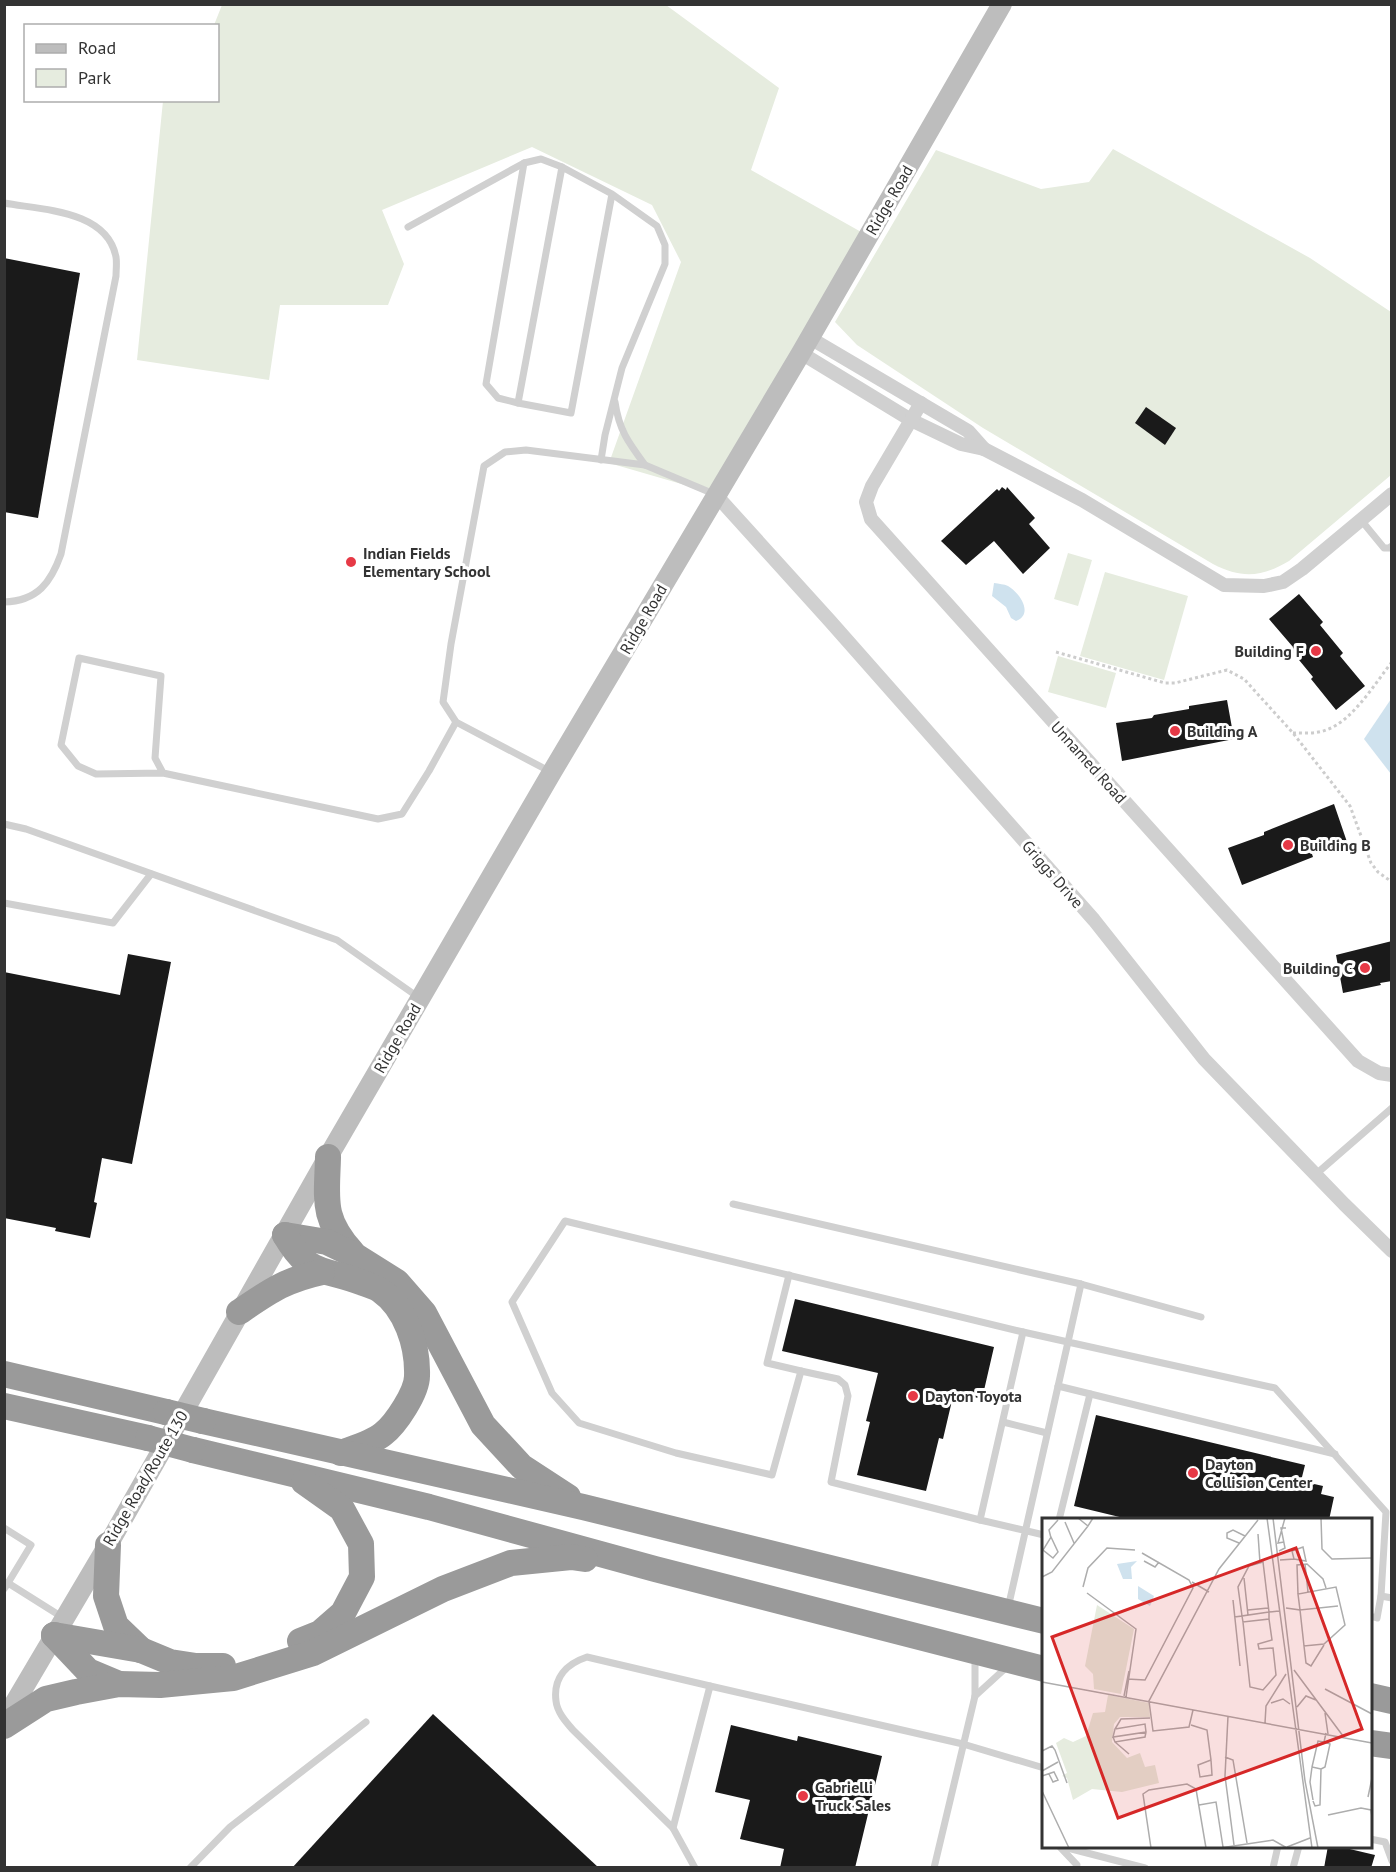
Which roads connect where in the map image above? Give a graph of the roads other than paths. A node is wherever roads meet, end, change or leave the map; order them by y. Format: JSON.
{"nodes":[{"id":1,"x":1002,"y":4,"type":"edge"},
{"id":2,"x":524,"y":163,"type":"junction"},
{"id":3,"x":562,"y":167,"type":"junction"},
{"id":4,"x":612,"y":194,"type":"junction"},
{"id":5,"x":4,"y":203,"type":"edge"},
{"id":6,"x":408,"y":227,"type":"dead end"},
{"id":7,"x":806,"y":346,"type":"junction"},
{"id":8,"x":614,"y":399,"type":"junction"},
{"id":9,"x":921,"y":402,"type":"junction"},
{"id":10,"x":518,"y":404,"type":"junction"},
{"id":11,"x":911,"y":420,"type":"junction"},
{"id":12,"x":984,"y":449,"type":"junction"},
{"id":13,"x":601,"y":460,"type":"junction"},
{"id":14,"x":645,"y":465,"type":"junction"},
{"id":15,"x":1392,"y":494,"type":"edge"},
{"id":16,"x":716,"y":495,"type":"junction"},
{"id":17,"x":1360,"y":520,"type":"junction"},
{"id":18,"x":1392,"y":546,"type":"edge"},
{"id":19,"x":4,"y":602,"type":"edge"},
{"id":20,"x":456,"y":722,"type":"junction"},
{"id":21,"x":552,"y":772,"type":"junction"},
{"id":22,"x":163,"y":773,"type":"junction"},
{"id":23,"x":4,"y":824,"type":"edge"},
{"id":24,"x":151,"y":874,"type":"junction"},
{"id":25,"x":4,"y":903,"type":"edge"},
{"id":26,"x":421,"y":998,"type":"junction"},
{"id":27,"x":1392,"y":1075,"type":"edge"},
{"id":28,"x":1392,"y":1108,"type":"edge"},
{"id":29,"x":328,"y":1156,"type":"junction"},
{"id":30,"x":1315,"y":1175,"type":"junction"},
{"id":31,"x":733,"y":1204,"type":"dead end"},
{"id":32,"x":285,"y":1234,"type":"junction"},
{"id":33,"x":1392,"y":1251,"type":"edge"},
{"id":34,"x":354,"y":1255,"type":"junction"},
{"id":35,"x":322,"y":1272,"type":"junction"},
{"id":36,"x":789,"y":1275,"type":"junction"},
{"id":37,"x":1081,"y":1284,"type":"junction"},
{"id":38,"x":239,"y":1312,"type":"junction"},
{"id":39,"x":1201,"y":1317,"type":"dead end"},
{"id":40,"x":1023,"y":1332,"type":"junction"},
{"id":41,"x":1068,"y":1342,"type":"junction"},
{"id":42,"x":801,"y":1371,"type":"junction"},
{"id":43,"x":4,"y":1374,"type":"edge"},
{"id":44,"x":1058,"y":1386,"type":"junction"},
{"id":45,"x":1090,"y":1394,"type":"junction"},
{"id":46,"x":4,"y":1406,"type":"edge"},
{"id":47,"x":1003,"y":1422,"type":"junction"},
{"id":48,"x":1047,"y":1433,"type":"junction"},
{"id":49,"x":341,"y":1453,"type":"junction"},
{"id":50,"x":1335,"y":1454,"type":"junction"},
{"id":51,"x":291,"y":1474,"type":"junction"},
{"id":52,"x":583,"y":1507,"type":"junction"},
{"id":53,"x":1059,"y":1518,"type":"edge"},
{"id":54,"x":980,"y":1520,"type":"junction"},
{"id":55,"x":4,"y":1528,"type":"edge"},
{"id":56,"x":1026,"y":1530,"type":"junction"},
{"id":57,"x":1042,"y":1534,"type":"edge"},
{"id":58,"x":108,"y":1545,"type":"junction"},
{"id":59,"x":655,"y":1569,"type":"junction"},
{"id":60,"x":6,"y":1586,"type":"edge"},
{"id":61,"x":1382,"y":1596,"type":"junction"},
{"id":62,"x":1392,"y":1598,"type":"edge"},
{"id":63,"x":1007,"y":1612,"type":"junction"},
{"id":64,"x":1372,"y":1616,"type":"edge"},
{"id":65,"x":1042,"y":1621,"type":"edge"},
{"id":66,"x":59,"y":1627,"type":"junction"},
{"id":67,"x":141,"y":1650,"type":"junction"},
{"id":68,"x":975,"y":1651,"type":"junction"},
{"id":69,"x":1013,"y":1661,"type":"junction"},
{"id":70,"x":1042,"y":1668,"type":"edge"},
{"id":71,"x":119,"y":1684,"type":"junction"},
{"id":72,"x":710,"y":1686,"type":"junction"},
{"id":73,"x":975,"y":1696,"type":"junction"},
{"id":74,"x":1372,"y":1696,"type":"edge"},
{"id":75,"x":1392,"y":1701,"type":"edge"},
{"id":76,"x":366,"y":1722,"type":"dead end"},
{"id":77,"x":4,"y":1724,"type":"edge"},
{"id":78,"x":1372,"y":1743,"type":"edge"},
{"id":79,"x":963,"y":1744,"type":"junction"},
{"id":80,"x":1392,"y":1746,"type":"edge"},
{"id":81,"x":1042,"y":1767,"type":"edge"},
{"id":82,"x":673,"y":1828,"type":"junction"},
{"id":83,"x":1372,"y":1839,"type":"edge"},
{"id":84,"x":1062,"y":1848,"type":"edge"},
{"id":85,"x":1068,"y":1848,"type":"edge"},
{"id":86,"x":1278,"y":1848,"type":"edge"},
{"id":87,"x":1298,"y":1848,"type":"edge"},
{"id":88,"x":1392,"y":1861,"type":"edge"},
{"id":89,"x":190,"y":1868,"type":"edge"},
{"id":90,"x":695,"y":1868,"type":"edge"},
{"id":91,"x":934,"y":1868,"type":"edge"},
{"id":92,"x":1076,"y":1868,"type":"edge"},
{"id":93,"x":1145,"y":1868,"type":"edge"},
{"id":94,"x":1273,"y":1868,"type":"edge"},
{"id":95,"x":1293,"y":1868,"type":"edge"}],
"edges":[{"from":1,"to":7,"type":"street","name":"Ridge Road"},
{"from":2,"to":3,"type":"lane"},
{"from":2,"to":6,"type":"lane"},
{"from":2,"to":10,"type":"lane"},
{"from":3,"to":4,"type":"lane"},
{"from":3,"to":10,"type":"lane"},
{"from":4,"to":8,"type":"lane"},
{"from":4,"to":10,"type":"lane"},
{"from":5,"to":19,"type":"lane"},
{"from":7,"to":9,"type":"street"},
{"from":7,"to":11,"type":"street"},
{"from":7,"to":16,"type":"street","name":"Ridge Road"},
{"from":8,"to":13,"type":"lane"},
{"from":8,"to":14,"type":"lane"},
{"from":9,"to":11,"type":"street","name":"Unnamed Road"},
{"from":9,"to":12,"type":"street"},
{"from":11,"to":12,"type":"street"},
{"from":11,"to":27,"type":"street","name":"Unnamed Road"},
{"from":12,"to":17,"type":"street"},
{"from":13,"to":14,"type":"lane"},
{"from":13,"to":20,"type":"lane"},
{"from":14,"to":16,"type":"lane"},
{"from":15,"to":17,"type":"street"},
{"from":16,"to":21,"type":"street","name":"Ridge Road"},
{"from":16,"to":30,"type":"street","name":"Griggs Drive"},
{"from":17,"to":18,"type":"lane"},
{"from":20,"to":21,"type":"lane"},
{"from":20,"to":22,"type":"lane"},
{"from":21,"to":26,"type":"street","name":"Ridge Road"},
{"from":22,"to":22,"type":"lane"},
{"from":23,"to":24,"type":"lane"},
{"from":24,"to":25,"type":"lane"},
{"from":24,"to":26,"type":"lane"},
{"from":26,"to":29,"type":"street","name":"Ridge Road"},
{"from":28,"to":30,"type":"lane"},
{"from":29,"to":32,"type":"street","name":"Ridge Road"},
{"from":29,"to":34,"type":"highway"},
{"from":30,"to":33,"type":"street","name":"Griggs Drive"},
{"from":31,"to":37,"type":"lane"},
{"from":32,"to":34,"type":"highway"},
{"from":32,"to":35,"type":"highway"},
{"from":32,"to":38,"type":"street","name":"Ridge Road/Route 130"},
{"from":34,"to":52,"type":"highway"},
{"from":35,"to":38,"type":"highway"},
{"from":35,"to":49,"type":"highway"},
{"from":36,"to":40,"type":"lane"},
{"from":36,"to":42,"type":"lane"},
{"from":36,"to":42,"type":"lane"},
{"from":37,"to":39,"type":"lane"},
{"from":37,"to":41,"type":"lane"},
{"from":38,"to":58,"type":"street","name":"Ridge Road/Route 130"},
{"from":40,"to":41,"type":"lane"},
{"from":40,"to":47,"type":"lane"},
{"from":41,"to":44,"type":"lane"},
{"from":41,"to":50,"type":"lane"},
{"from":42,"to":54,"type":"lane"},
{"from":43,"to":49,"type":"highway","bridge":true},
{"from":44,"to":45,"type":"lane"},
{"from":44,"to":48,"type":"lane"},
{"from":45,"to":50,"type":"lane"},
{"from":45,"to":53,"type":"lane"},
{"from":46,"to":51,"type":"highway","bridge":true},
{"from":47,"to":48,"type":"lane"},
{"from":47,"to":54,"type":"lane"},
{"from":48,"to":56,"type":"lane"},
{"from":49,"to":52,"type":"highway"},
{"from":50,"to":61,"type":"lane"},
{"from":51,"to":59,"type":"highway"},
{"from":51,"to":67,"type":"highway"},
{"from":52,"to":63,"type":"highway"},
{"from":54,"to":56,"type":"lane"},
{"from":55,"to":60,"type":"lane"},
{"from":56,"to":57,"type":"lane"},
{"from":56,"to":63,"type":"lane"},
{"from":58,"to":66,"type":"street","name":"Ridge Road/Route 130"},
{"from":58,"to":67,"type":"highway"},
{"from":59,"to":68,"type":"highway"},
{"from":59,"to":71,"type":"highway"},
{"from":60,"to":66,"type":"lane"},
{"from":61,"to":62,"type":"lane"},
{"from":61,"to":64,"type":"lane"},
{"from":63,"to":65,"type":"highway"},
{"from":66,"to":67,"type":"highway"},
{"from":66,"to":71,"type":"highway"},
{"from":66,"to":77,"type":"street","name":"Ridge Road/Route 130"},
{"from":68,"to":69,"type":"highway"},
{"from":68,"to":73,"type":"lane"},
{"from":69,"to":70,"type":"highway"},
{"from":69,"to":73,"type":"lane"},
{"from":71,"to":77,"type":"highway"},
{"from":72,"to":79,"type":"lane"},
{"from":72,"to":82,"type":"lane"},
{"from":72,"to":82,"type":"lane"},
{"from":73,"to":79,"type":"lane"},
{"from":74,"to":75,"type":"highway"},
{"from":76,"to":89,"type":"lane"},
{"from":78,"to":80,"type":"highway"},
{"from":79,"to":81,"type":"lane"},
{"from":79,"to":91,"type":"lane"},
{"from":82,"to":90,"type":"lane"},
{"from":83,"to":88,"type":"lane"},
{"from":84,"to":92,"type":"lane"},
{"from":85,"to":93,"type":"lane"},
{"from":86,"to":94,"type":"lane"},
{"from":87,"to":95,"type":"lane"}]}
